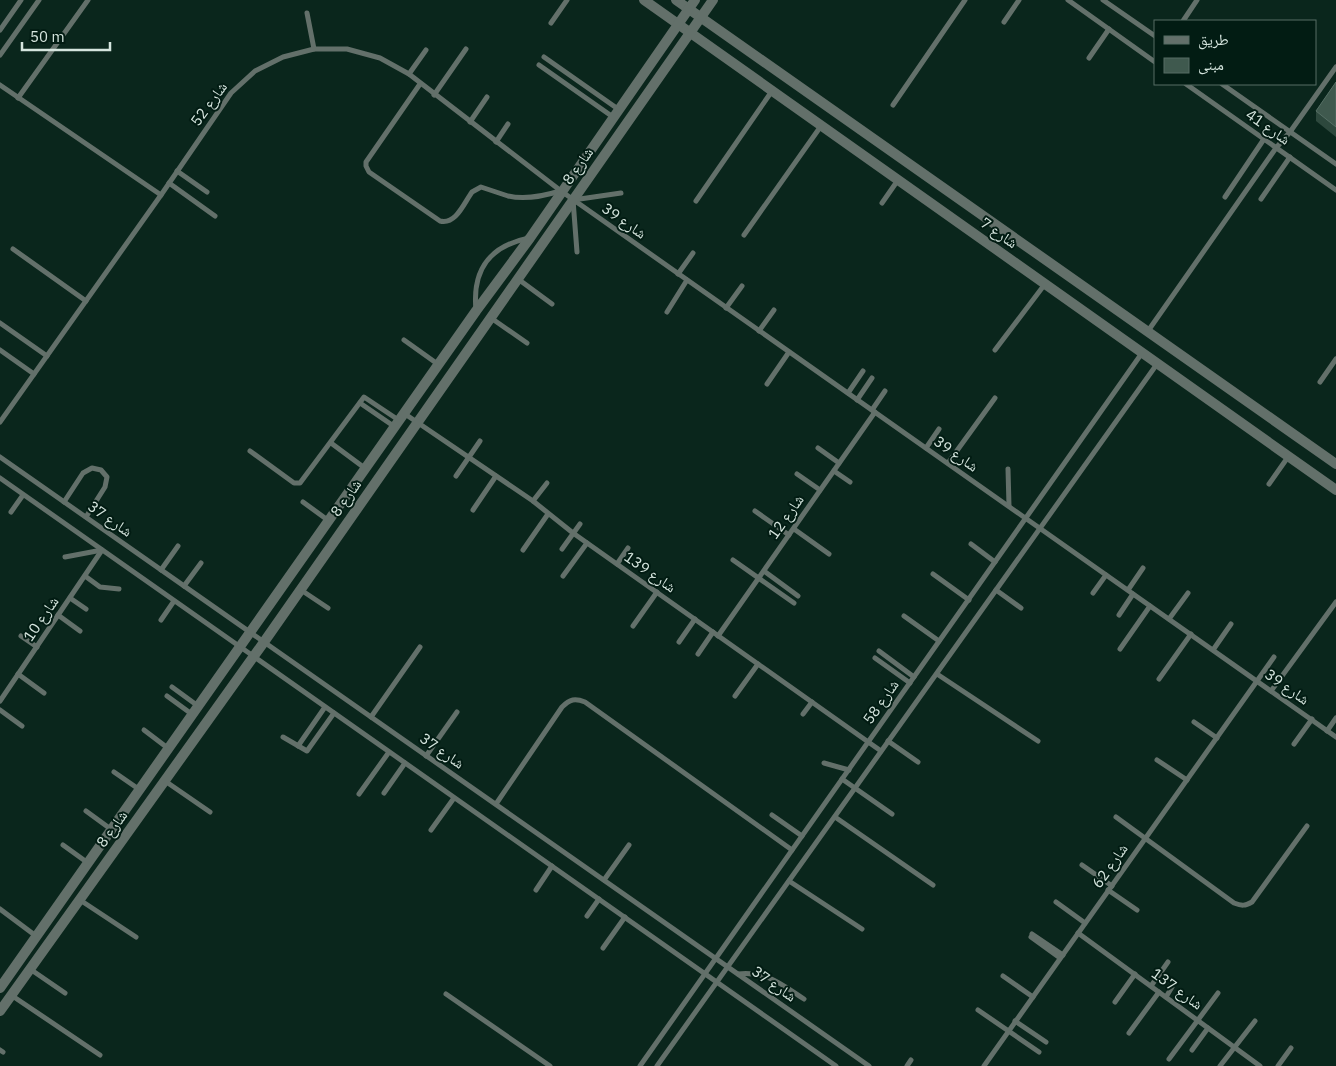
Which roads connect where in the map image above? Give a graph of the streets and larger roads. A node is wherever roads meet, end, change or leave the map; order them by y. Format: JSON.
{"nodes":[{"id":1,"x":644,"y":0,"type":"edge"},
{"id":2,"x":676,"y":0,"type":"edge"},
{"id":3,"x":695,"y":0,"type":"edge"},
{"id":4,"x":713,"y":0,"type":"edge"},
{"id":5,"x":689,"y":9,"type":"junction"},
{"id":6,"x":701,"y":18,"type":"junction"},
{"id":7,"x":678,"y":24,"type":"junction"},
{"id":8,"x":690,"y":32,"type":"junction"},
{"id":9,"x":1336,"y":464,"type":"edge"},
{"id":10,"x":1336,"y":490,"type":"edge"},
{"id":11,"x":0,"y":988,"type":"edge"},
{"id":12,"x":0,"y":1011,"type":"edge"}],
"edges":[{"from":1,"to":7,"type":"street","name":"شارع 7"},
{"from":2,"to":5,"type":"street","name":"شارع 7"},
{"from":3,"to":5,"type":"street","name":"شارع 8"},
{"from":4,"to":6,"type":"street","name":"شارع 8"},
{"from":5,"to":6,"type":"street","name":"شارع 7"},
{"from":5,"to":7,"type":"street","name":"شارع 8"},
{"from":6,"to":8,"type":"street","name":"شارع 8"},
{"from":6,"to":9,"type":"street","name":"شارع 7"},
{"from":7,"to":8,"type":"street","name":"شارع 7"},
{"from":7,"to":11,"type":"street","name":"شارع 8"},
{"from":8,"to":10,"type":"street","name":"شارع 7"},
{"from":8,"to":12,"type":"street","name":"شارع 8"}]}
